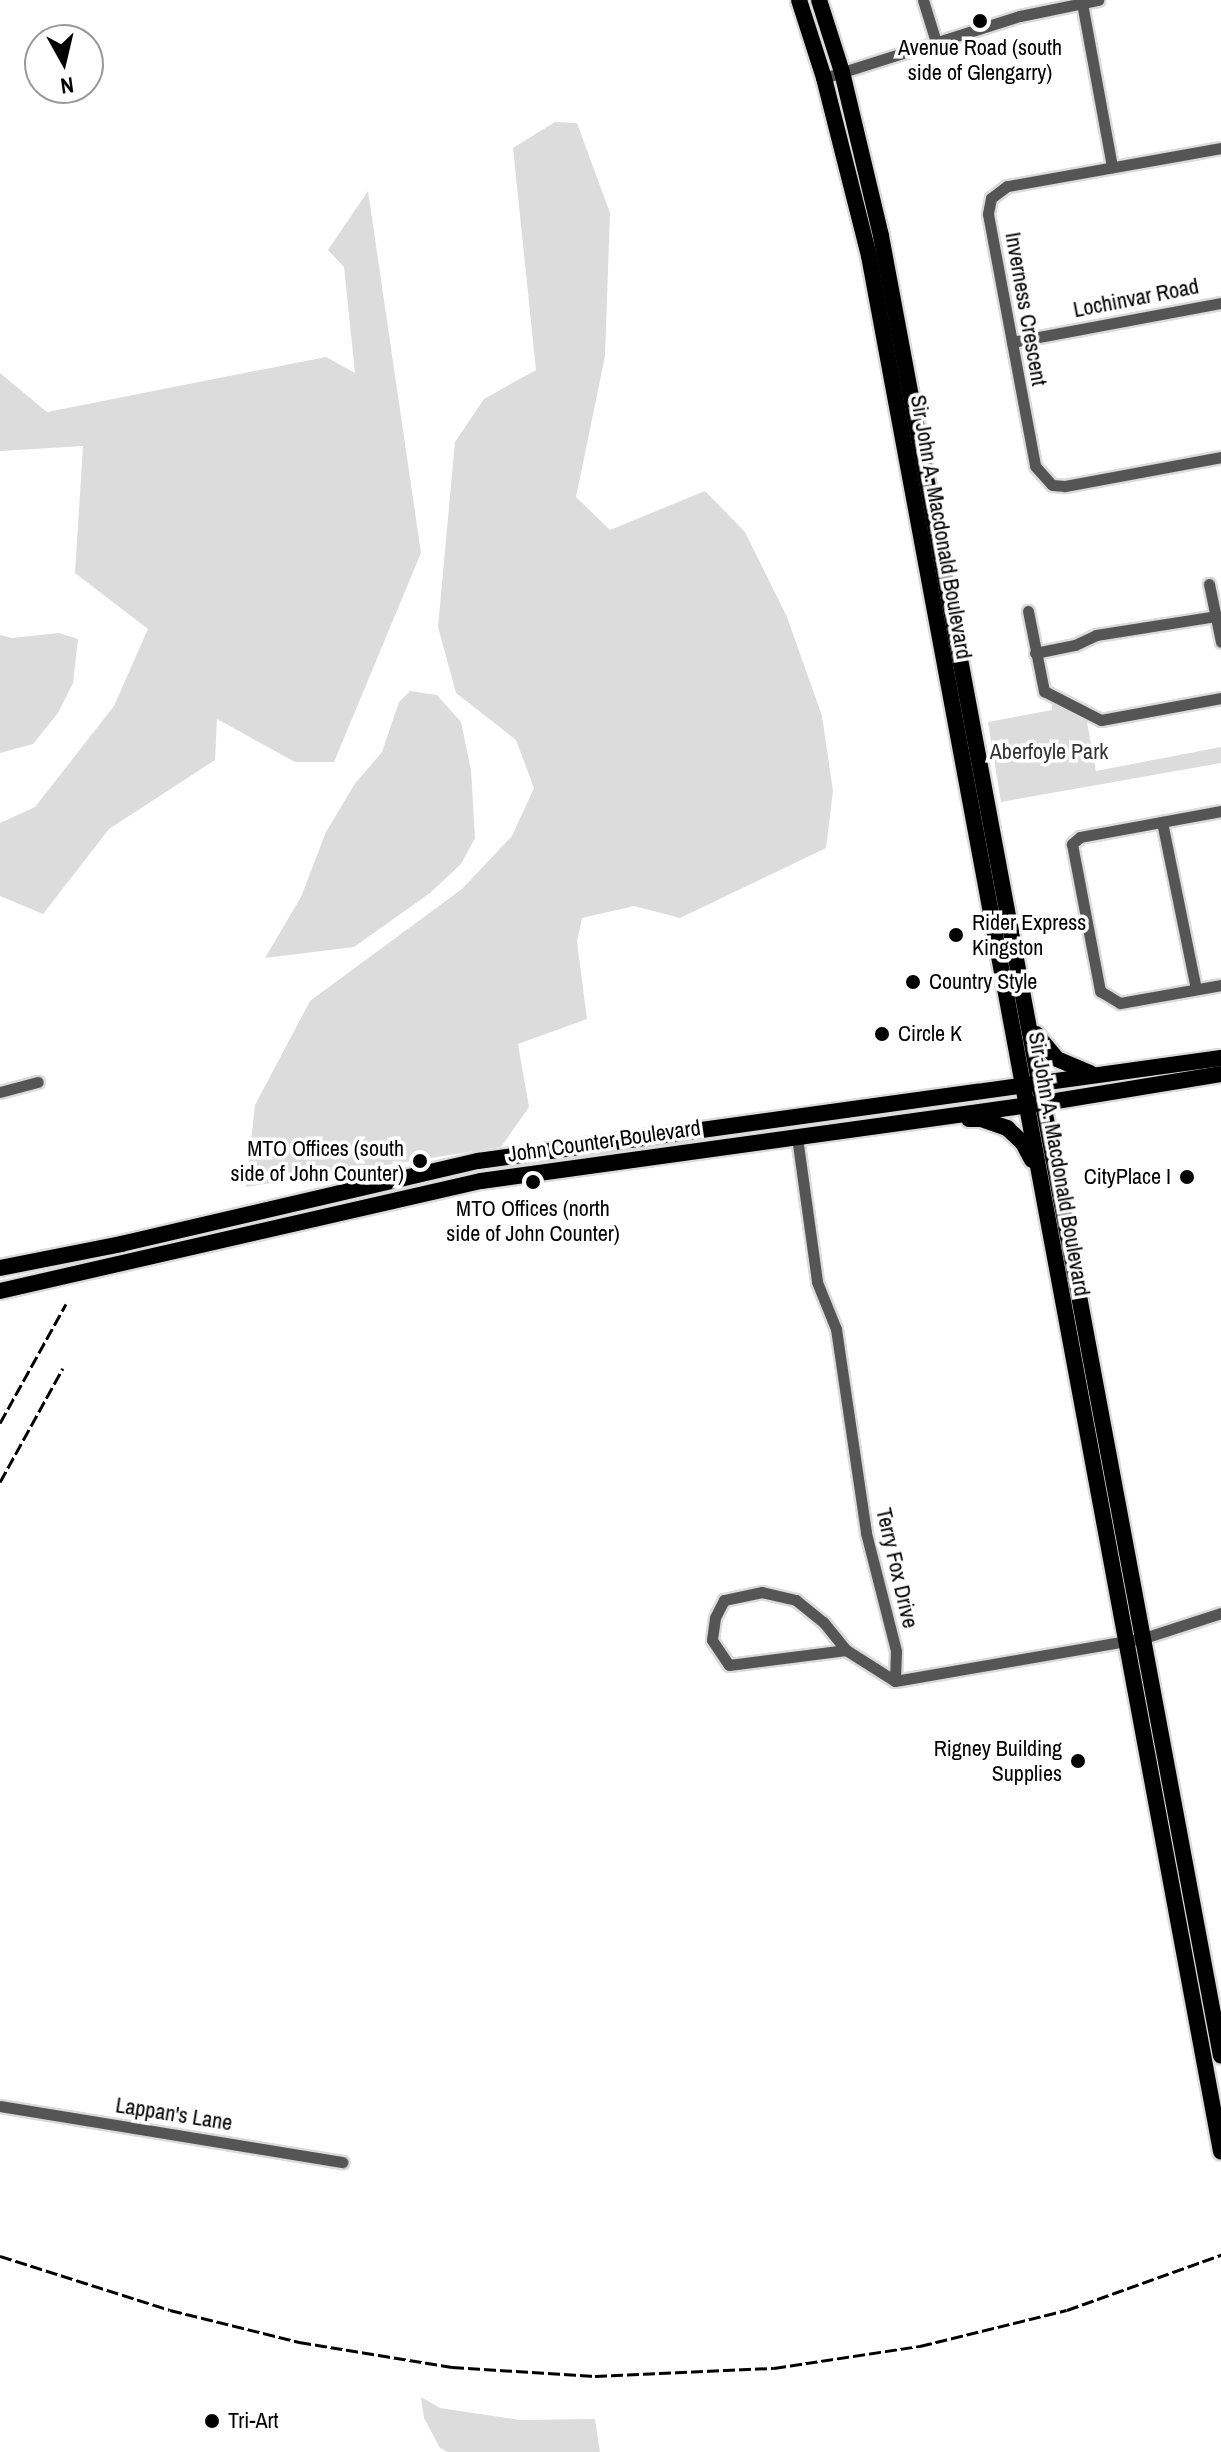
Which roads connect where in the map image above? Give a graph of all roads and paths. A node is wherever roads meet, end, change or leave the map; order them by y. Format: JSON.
{"nodes":[{"id":1,"x":799,"y":0,"type":"edge"},
{"id":2,"x":819,"y":0,"type":"edge"},
{"id":3,"x":923,"y":0,"type":"edge"},
{"id":4,"x":1098,"y":0,"type":"edge"},
{"id":5,"x":1082,"y":3,"type":"junction"},
{"id":6,"x":936,"y":42,"type":"junction"},
{"id":7,"x":842,"y":72,"type":"junction"},
{"id":8,"x":824,"y":78,"type":"junction"},
{"id":9,"x":1221,"y":148,"type":"edge"},
{"id":10,"x":1112,"y":167,"type":"junction"},
{"id":11,"x":1221,"y":303,"type":"edge"},
{"id":12,"x":1012,"y":342,"type":"junction"},
{"id":13,"x":1221,"y":457,"type":"edge"},
{"id":14,"x":1209,"y":584,"type":"dead end"},
{"id":15,"x":1028,"y":611,"type":"dead end"},
{"id":16,"x":1216,"y":616,"type":"junction"},
{"id":17,"x":1221,"y":642,"type":"edge"},
{"id":18,"x":1035,"y":653,"type":"junction"},
{"id":19,"x":1221,"y":698,"type":"edge"},
{"id":20,"x":1221,"y":811,"type":"edge"},
{"id":21,"x":1162,"y":822,"type":"junction"},
{"id":22,"x":1221,"y":985,"type":"edge"},
{"id":23,"x":1196,"y":989,"type":"junction"},
{"id":24,"x":1030,"y":1026,"type":"junction"},
{"id":25,"x":1221,"y":1058,"type":"edge"},
{"id":26,"x":1221,"y":1074,"type":"edge"},
{"id":27,"x":1094,"y":1075,"type":"junction"},
{"id":28,"x":1032,"y":1081,"type":"junction"},
{"id":29,"x":38,"y":1082,"type":"dead end"},
{"id":30,"x":0,"y":1092,"type":"edge"},
{"id":31,"x":1036,"y":1104,"type":"junction"},
{"id":32,"x":923,"y":1118,"type":"junction"},
{"id":33,"x":797,"y":1137,"type":"junction"},
{"id":34,"x":1037,"y":1168,"type":"junction"},
{"id":35,"x":0,"y":1268,"type":"edge"},
{"id":36,"x":0,"y":1291,"type":"edge"},
{"id":37,"x":1221,"y":1613,"type":"edge"},
{"id":38,"x":1144,"y":1638,"type":"junction"},
{"id":39,"x":1124,"y":1642,"type":"junction"},
{"id":40,"x":846,"y":1650,"type":"junction"},
{"id":41,"x":895,"y":1681,"type":"junction"},
{"id":42,"x":1221,"y":2056,"type":"edge"},
{"id":43,"x":0,"y":2106,"type":"edge"},
{"id":44,"x":1221,"y":2152,"type":"edge"},
{"id":45,"x":342,"y":2162,"type":"dead end"}],
"edges":[{"from":1,"to":8,"type":"main road","name":"Sir John A. Macdonald Boulevard"},
{"from":2,"to":7,"type":"main road","name":"Sir John A. Macdonald Boulevard"},
{"from":3,"to":6,"type":"street"},
{"from":4,"to":5,"type":"street"},
{"from":5,"to":6,"type":"street"},
{"from":5,"to":10,"type":"street"},
{"from":6,"to":7,"type":"street"},
{"from":7,"to":8,"type":"street"},
{"from":7,"to":24,"type":"main road","name":"Sir John A. Macdonald Boulevard"},
{"from":8,"to":28,"type":"main road","name":"Sir John A. Macdonald Boulevard"},
{"from":9,"to":10,"type":"street","name":"Inverness Crescent"},
{"from":10,"to":12,"type":"street","name":"Inverness Crescent"},
{"from":11,"to":12,"type":"street","name":"Lochinvar Road"},
{"from":12,"to":13,"type":"street","name":"Inverness Crescent"},
{"from":14,"to":16,"type":"street"},
{"from":15,"to":18,"type":"street"},
{"from":16,"to":17,"type":"street"},
{"from":16,"to":18,"type":"street"},
{"from":18,"to":19,"type":"street"},
{"from":20,"to":21,"type":"street"},
{"from":21,"to":23,"type":"street"},
{"from":21,"to":23,"type":"street"},
{"from":22,"to":23,"type":"street"},
{"from":24,"to":27,"type":"main road"},
{"from":24,"to":28,"type":"main road","name":"Sir John A. Macdonald Boulevard"},
{"from":25,"to":27,"type":"main road","name":"John Counter Boulevard"},
{"from":26,"to":31,"type":"main road","name":"John Counter Boulevard"},
{"from":27,"to":28,"type":"main road","name":"John Counter Boulevard"},
{"from":28,"to":31,"type":"main road","name":"Sir John A. Macdonald Boulevard"},
{"from":28,"to":35,"type":"main road","name":"John Counter Boulevard"},
{"from":29,"to":30,"type":"street"},
{"from":31,"to":32,"type":"main road","name":"John Counter Boulevard"},
{"from":31,"to":34,"type":"main road","name":"Sir John A. Macdonald Boulevard"},
{"from":31,"to":38,"type":"main road","name":"Sir John A. Macdonald Boulevard"},
{"from":32,"to":33,"type":"main road","name":"John Counter Boulevard"},
{"from":32,"to":34,"type":"main road"},
{"from":33,"to":36,"type":"main road","name":"John Counter Boulevard"},
{"from":33,"to":41,"type":"street","name":"Terry Fox Drive"},
{"from":34,"to":39,"type":"main road","name":"Sir John A. Macdonald Boulevard"},
{"from":37,"to":38,"type":"street"},
{"from":38,"to":39,"type":"street"},
{"from":38,"to":42,"type":"main road","name":"Sir John A. Macdonald Boulevard"},
{"from":39,"to":41,"type":"street"},
{"from":39,"to":44,"type":"main road","name":"Sir John A. Macdonald Boulevard"},
{"from":40,"to":40,"type":"street"},
{"from":40,"to":41,"type":"street"},
{"from":43,"to":45,"type":"street","name":"Lappan's Lane"}]}
